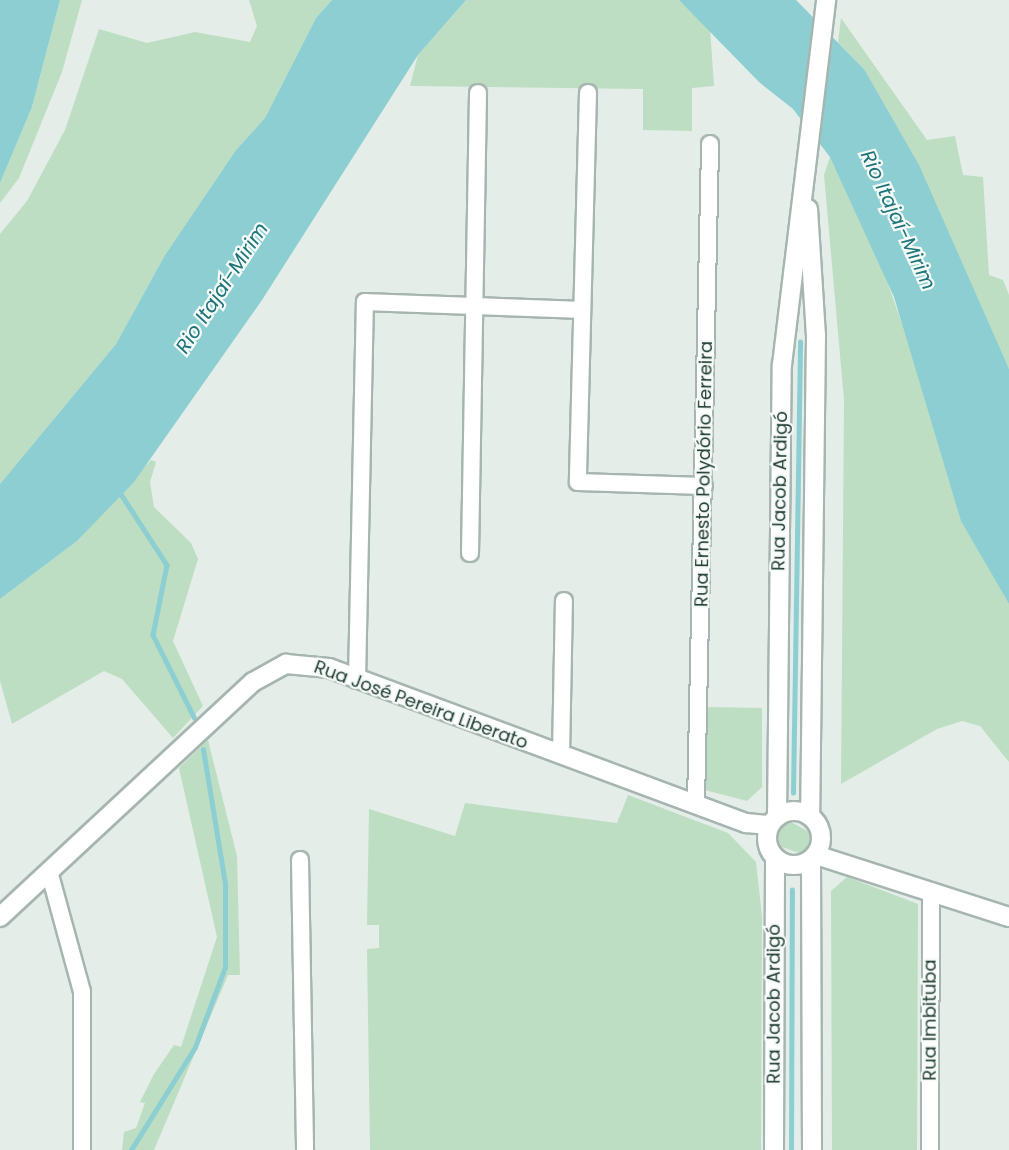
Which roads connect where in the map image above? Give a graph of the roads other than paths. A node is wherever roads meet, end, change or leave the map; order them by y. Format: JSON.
{"nodes":[{"id":1,"x":826,"y":0,"type":"edge"},
{"id":2,"x":478,"y":93,"type":"dead end"},
{"id":3,"x":588,"y":93,"type":"dead end"},
{"id":4,"x":710,"y":144,"type":"dead end"},
{"id":5,"x":805,"y":166,"type":"junction"},
{"id":6,"x":474,"y":306,"type":"junction"},
{"id":7,"x":582,"y":310,"type":"junction"},
{"id":8,"x":704,"y":486,"type":"junction"},
{"id":9,"x":470,"y":554,"type":"dead end"},
{"id":10,"x":564,"y":601,"type":"dead end"},
{"id":11,"x":357,"y":680,"type":"junction"},
{"id":12,"x":561,"y":755,"type":"junction"},
{"id":13,"x":696,"y":804,"type":"junction"},
{"id":14,"x":810,"y":816,"type":"junction"},
{"id":15,"x":773,"y":821,"type":"junction"},
{"id":16,"x":747,"y":823,"type":"junction"},
{"id":17,"x":822,"y":837,"type":"junction"},
{"id":18,"x":771,"y":851,"type":"junction"},
{"id":19,"x":814,"y":858,"type":"junction"},
{"id":20,"x":300,"y":860,"type":"dead end"},
{"id":21,"x":843,"y":860,"type":"junction"},
{"id":22,"x":49,"y":871,"type":"junction"},
{"id":23,"x":931,"y":891,"type":"junction"},
{"id":24,"x":1009,"y":916,"type":"edge"},
{"id":25,"x":0,"y":917,"type":"edge"},
{"id":26,"x":82,"y":1150,"type":"edge"},
{"id":27,"x":305,"y":1150,"type":"edge"},
{"id":28,"x":774,"y":1150,"type":"edge"},
{"id":29,"x":812,"y":1150,"type":"edge"},
{"id":30,"x":930,"y":1150,"type":"edge"}],
"edges":[{"from":1,"to":5,"type":"main road","name":"Rua Jacob Ardigó"},
{"from":2,"to":6,"type":"street"},
{"from":3,"to":7,"type":"street"},
{"from":4,"to":8,"type":"street","name":"Rua Ernesto Polydório Ferreira"},
{"from":5,"to":14,"type":"main road","name":"Rua Jacob Ardigó"},
{"from":5,"to":15,"type":"main road","name":"Rua Jacob Ardigó"},
{"from":6,"to":7,"type":"street"},
{"from":6,"to":9,"type":"street"},
{"from":6,"to":11,"type":"street"},
{"from":7,"to":8,"type":"street"},
{"from":8,"to":13,"type":"street","name":"Rua Ernesto Polydório Ferreira"},
{"from":10,"to":12,"type":"street"},
{"from":11,"to":12,"type":"main road","name":"Rua José Pereira Liberato"},
{"from":11,"to":22,"type":"main road","name":"Rua José Pereira Liberato"},
{"from":12,"to":13,"type":"main road","name":"Rua José Pereira Liberato"},
{"from":13,"to":16,"type":"main road","name":"Rua José Pereira Liberato"},
{"from":14,"to":15,"type":"main road"},
{"from":14,"to":17,"type":"main road"},
{"from":15,"to":16,"type":"main road","name":"Rua José Pereira Liberato"},
{"from":15,"to":18,"type":"main road"},
{"from":16,"to":18,"type":"main road","name":"Rua José Pereira Liberato"},
{"from":17,"to":19,"type":"main road"},
{"from":17,"to":21,"type":"main road"},
{"from":18,"to":19,"type":"main road"},
{"from":18,"to":28,"type":"main road","name":"Rua Jacob Ardigó"},
{"from":19,"to":21,"type":"main road"},
{"from":19,"to":29,"type":"main road","name":"Rua Jacob Ardigó"},
{"from":20,"to":27,"type":"street"},
{"from":21,"to":23,"type":"main road"},
{"from":22,"to":25,"type":"main road","name":"Rua José Pereira Liberato"},
{"from":22,"to":26,"type":"street"},
{"from":23,"to":24,"type":"main road"},
{"from":23,"to":30,"type":"street","name":"Rua Imbituba"}]}
